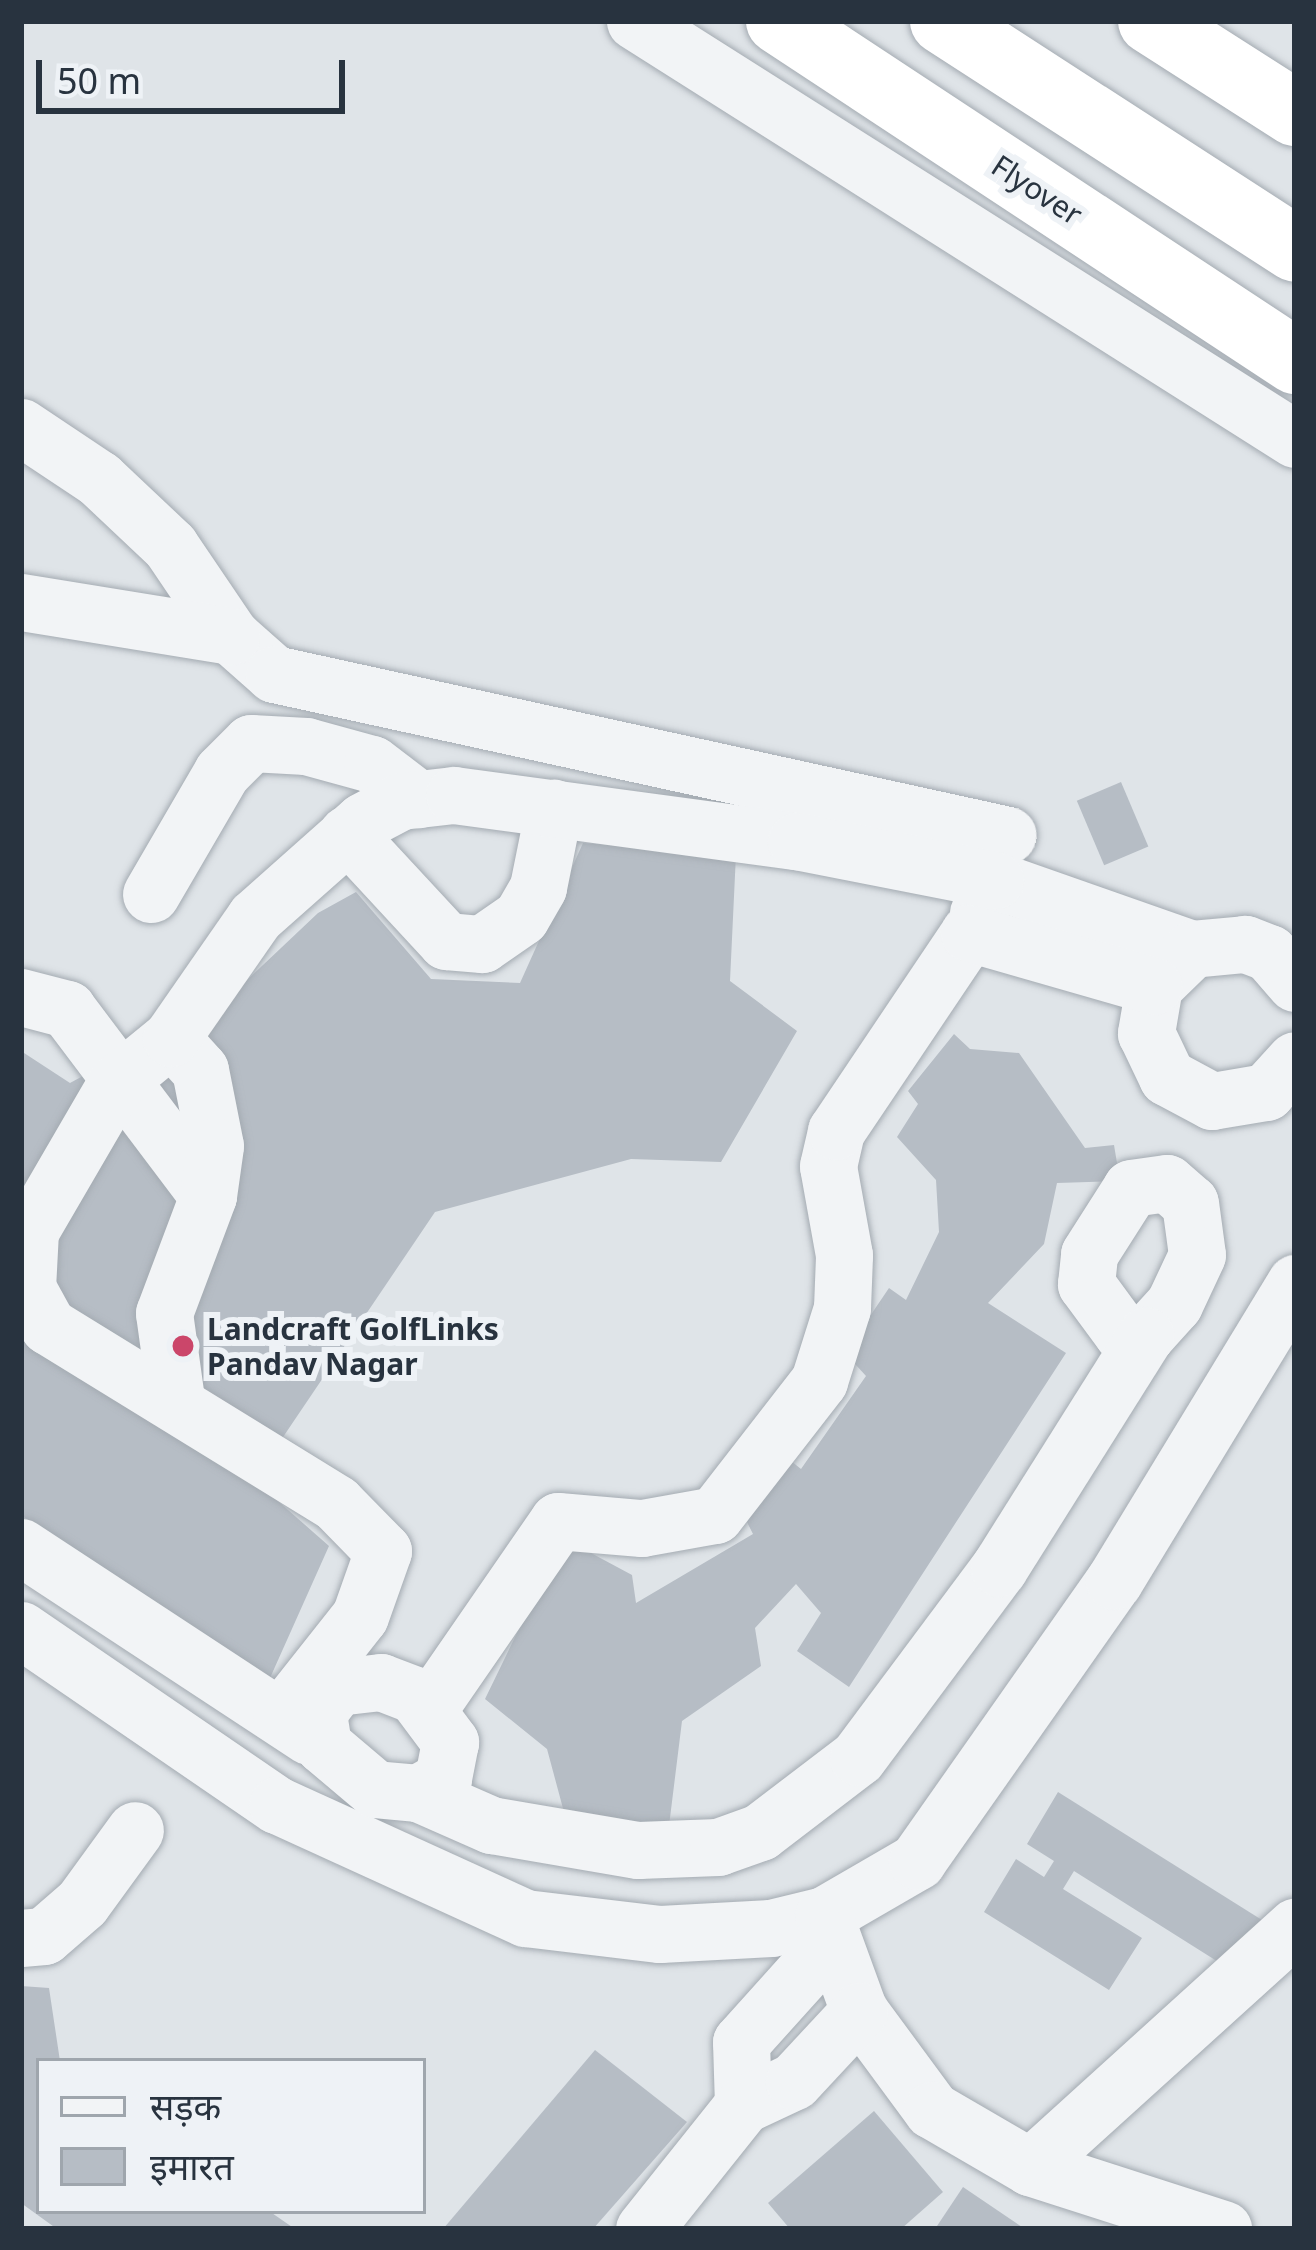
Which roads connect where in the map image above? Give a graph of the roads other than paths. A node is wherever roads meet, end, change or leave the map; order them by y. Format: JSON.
{"nodes":[{"id":1,"x":635,"y":21,"type":"edge"},
{"id":2,"x":779,"y":21,"type":"edge"},
{"id":3,"x":943,"y":21,"type":"edge"},
{"id":4,"x":1151,"y":21,"type":"edge"},
{"id":5,"x":1295,"y":113,"type":"edge"},
{"id":6,"x":1295,"y":248,"type":"edge"},
{"id":7,"x":1295,"y":362,"type":"edge"},
{"id":8,"x":21,"y":427,"type":"edge"},
{"id":9,"x":1295,"y":439,"type":"edge"},
{"id":10,"x":21,"y":602,"type":"edge"},
{"id":11,"x":231,"y":636,"type":"junction"},
{"id":12,"x":418,"y":799,"type":"junction"},
{"id":13,"x":554,"y":808,"type":"junction"},
{"id":14,"x":347,"y":834,"type":"junction"},
{"id":15,"x":989,"y":863,"type":"junction"},
{"id":16,"x":151,"y":894,"type":"dead end"},
{"id":17,"x":969,"y":933,"type":"junction"},
{"id":18,"x":1173,"y":967,"type":"junction"},
{"id":19,"x":1295,"y":983,"type":"edge"},
{"id":20,"x":21,"y":997,"type":"edge"},
{"id":21,"x":171,"y":1038,"type":"junction"},
{"id":22,"x":1295,"y":1060,"type":"edge"},
{"id":23,"x":839,"y":1063,"type":"dead end"},
{"id":24,"x":116,"y":1083,"type":"junction"},
{"id":25,"x":1186,"y":1092,"type":"junction"},
{"id":26,"x":1167,"y":1184,"type":"junction"},
{"id":27,"x":208,"y":1196,"type":"junction"},
{"id":28,"x":1295,"y":1283,"type":"edge"},
{"id":29,"x":1146,"y":1335,"type":"junction"},
{"id":30,"x":176,"y":1399,"type":"junction"},
{"id":31,"x":21,"y":1546,"type":"edge"},
{"id":32,"x":21,"y":1630,"type":"edge"},
{"id":33,"x":428,"y":1708,"type":"junction"},
{"id":34,"x":302,"y":1730,"type":"junction"},
{"id":35,"x":418,"y":1793,"type":"junction"},
{"id":36,"x":135,"y":1830,"type":"dead end"},
{"id":37,"x":1295,"y":1927,"type":"edge"},
{"id":38,"x":829,"y":1928,"type":"junction"},
{"id":39,"x":21,"y":1938,"type":"edge"},
{"id":40,"x":859,"y":2012,"type":"junction"},
{"id":41,"x":743,"y":2105,"type":"junction"},
{"id":42,"x":1030,"y":2167,"type":"junction"},
{"id":43,"x":644,"y":2229,"type":"edge"},
{"id":44,"x":1223,"y":2229,"type":"edge"}],
"edges":[{"from":1,"to":9,"type":"street"},
{"from":2,"to":7,"type":"highway","name":"Flyover"},
{"from":3,"to":6,"type":"highway"},
{"from":4,"to":5,"type":"highway"},
{"from":8,"to":11,"type":"street"},
{"from":10,"to":11,"type":"street"},
{"from":11,"to":15,"type":"street"},
{"from":12,"to":13,"type":"street"},
{"from":12,"to":14,"type":"street"},
{"from":12,"to":16,"type":"street"},
{"from":13,"to":14,"type":"street"},
{"from":13,"to":15,"type":"street"},
{"from":14,"to":21,"type":"street"},
{"from":15,"to":17,"type":"street"},
{"from":15,"to":18,"type":"street"},
{"from":15,"to":23,"type":"street"},
{"from":17,"to":18,"type":"street"},
{"from":17,"to":33,"type":"street"},
{"from":18,"to":19,"type":"street"},
{"from":18,"to":25,"type":"street"},
{"from":20,"to":24,"type":"street"},
{"from":21,"to":24,"type":"street"},
{"from":21,"to":27,"type":"street"},
{"from":22,"to":25,"type":"street"},
{"from":24,"to":27,"type":"street"},
{"from":24,"to":30,"type":"street"},
{"from":25,"to":26,"type":"street"},
{"from":26,"to":29,"type":"street"},
{"from":26,"to":29,"type":"street"},
{"from":27,"to":30,"type":"street"},
{"from":28,"to":38,"type":"street"},
{"from":29,"to":35,"type":"street"},
{"from":30,"to":34,"type":"street"},
{"from":31,"to":34,"type":"street"},
{"from":32,"to":38,"type":"street"},
{"from":33,"to":34,"type":"street"},
{"from":33,"to":35,"type":"street"},
{"from":34,"to":35,"type":"street"},
{"from":36,"to":39,"type":"street"},
{"from":37,"to":42,"type":"street"},
{"from":38,"to":40,"type":"street"},
{"from":38,"to":41,"type":"street"},
{"from":40,"to":41,"type":"street"},
{"from":40,"to":42,"type":"street"},
{"from":41,"to":43,"type":"street"},
{"from":42,"to":44,"type":"street"}]}
